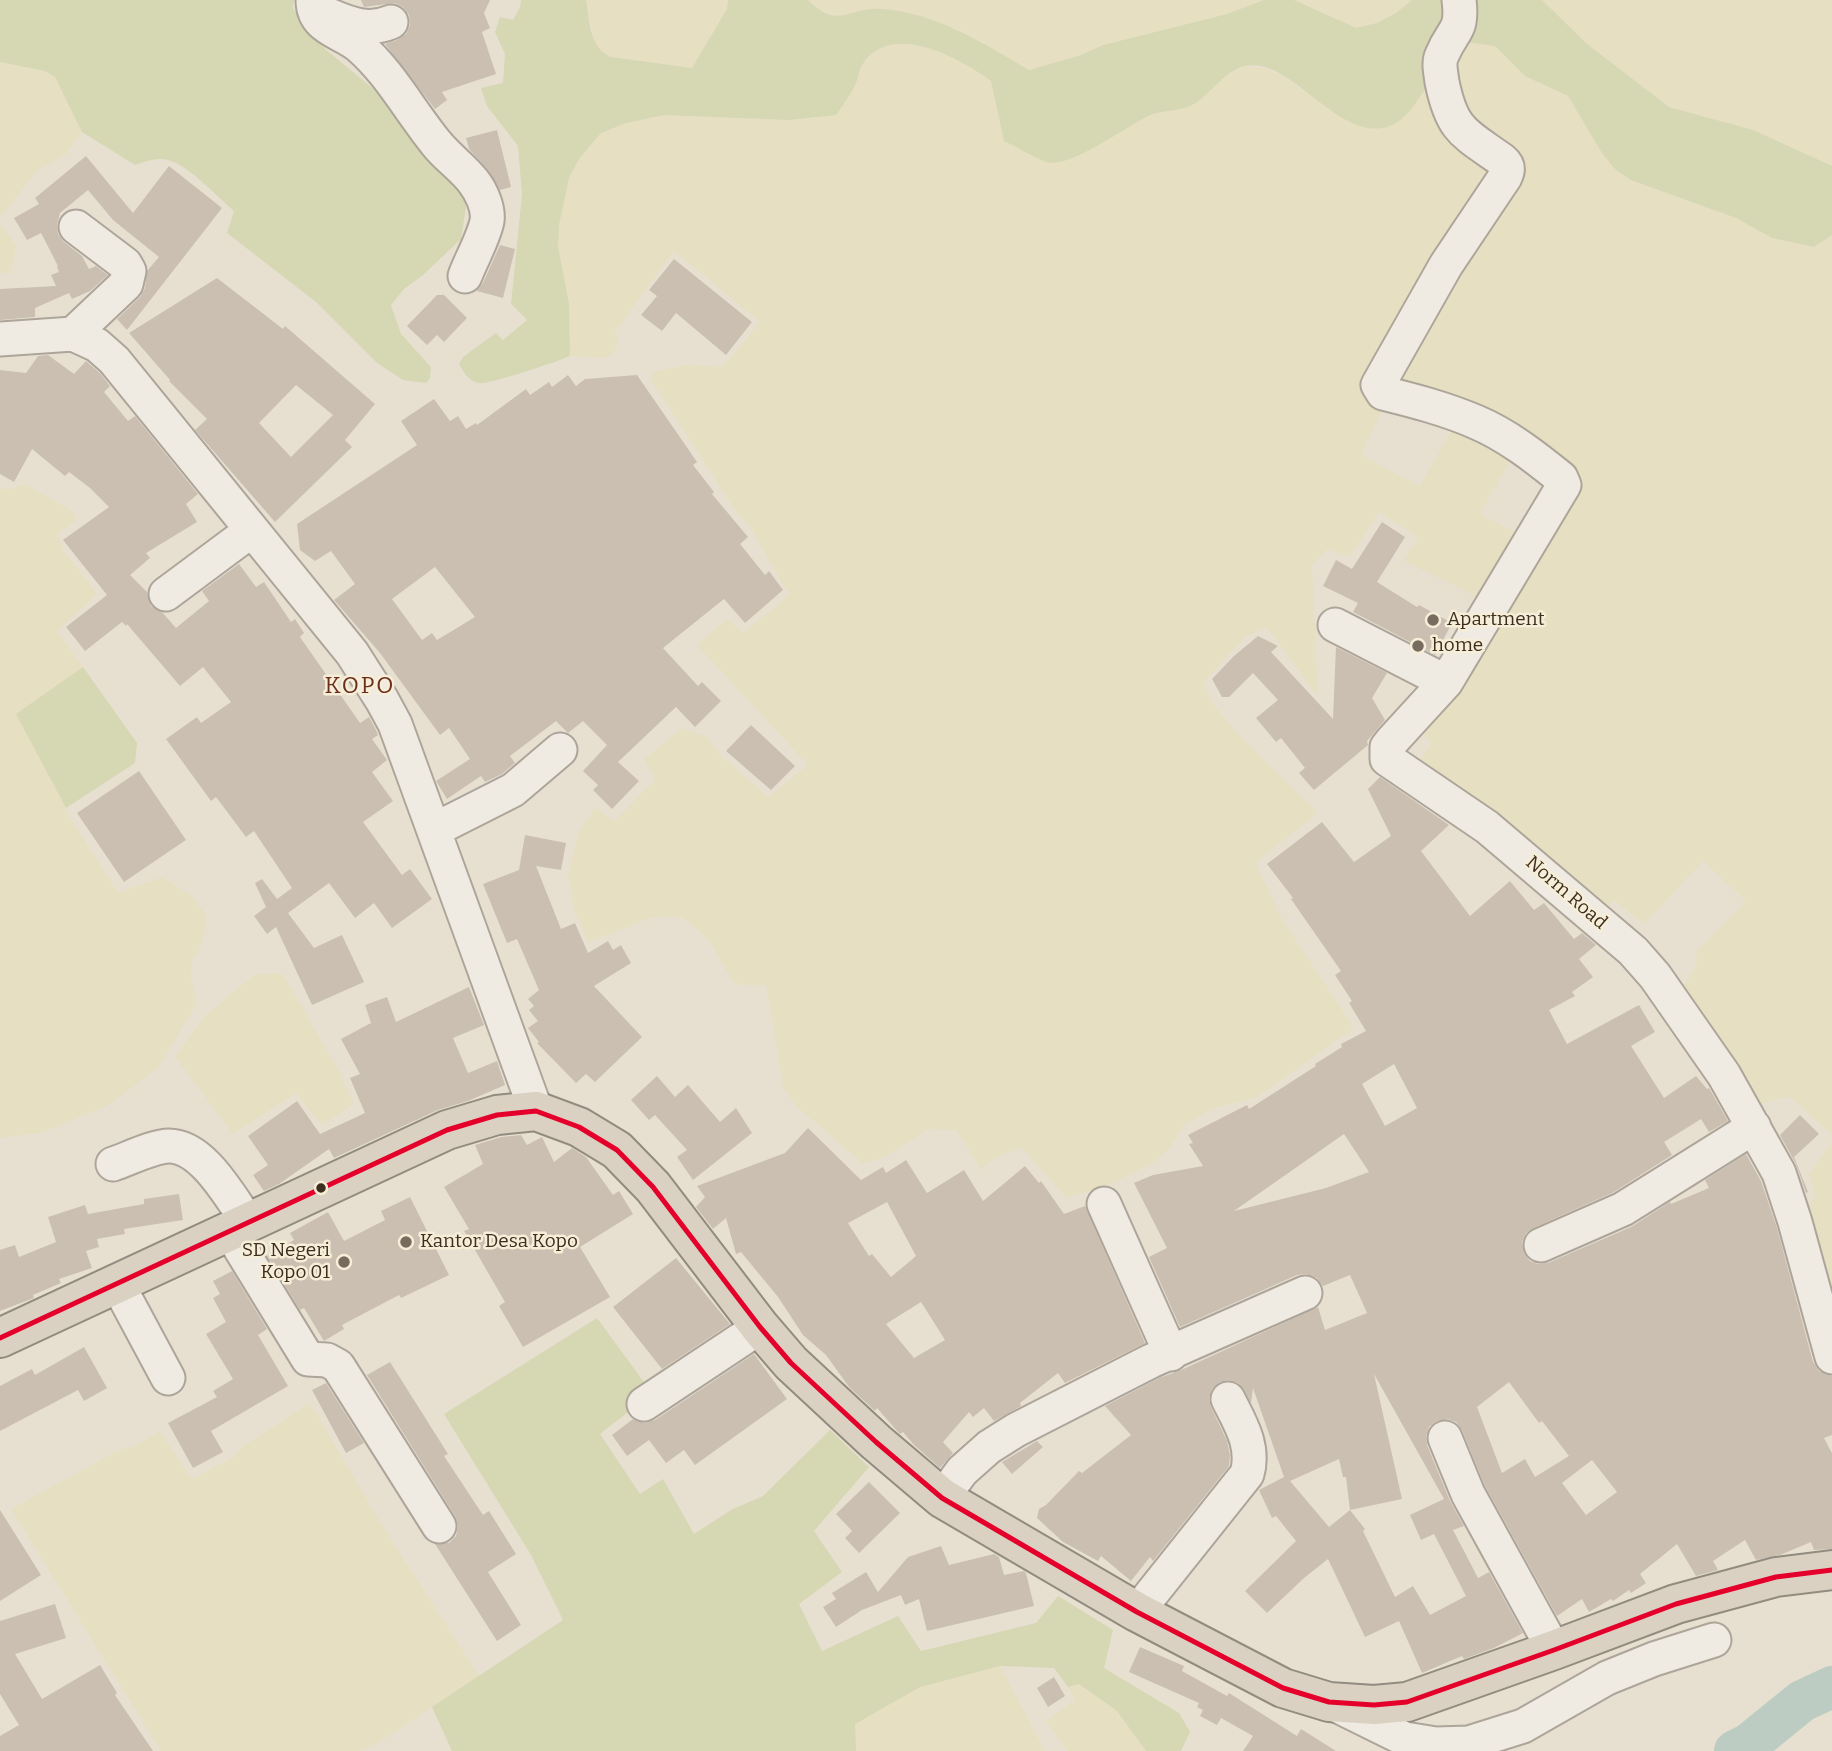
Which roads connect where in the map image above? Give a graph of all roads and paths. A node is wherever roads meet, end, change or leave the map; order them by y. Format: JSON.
{"nodes":[{"id":1,"x":1459,"y":0,"type":"edge"},
{"id":2,"x":313,"y":4,"type":"edge"},
{"id":3,"x":391,"y":22,"type":"dead end"},
{"id":4,"x":76,"y":227,"type":"dead end"},
{"id":5,"x":465,"y":276,"type":"dead end"},
{"id":6,"x":73,"y":334,"type":"junction"},
{"id":7,"x":0,"y":339,"type":"edge"},
{"id":8,"x":252,"y":530,"type":"junction"},
{"id":9,"x":166,"y":594,"type":"dead end"},
{"id":10,"x":1335,"y":625,"type":"dead end"},
{"id":11,"x":1446,"y":682,"type":"junction"},
{"id":12,"x":560,"y":750,"type":"dead end"},
{"id":13,"x":434,"y":830,"type":"junction"},
{"id":14,"x":536,"y":1111,"type":"junction"},
{"id":15,"x":1754,"y":1127,"type":"junction"},
{"id":16,"x":113,"y":1164,"type":"dead end"},
{"id":17,"x":1104,"y":1204,"type":"dead end"},
{"id":18,"x":239,"y":1226,"type":"junction"},
{"id":19,"x":1541,"y":1245,"type":"dead end"},
{"id":20,"x":117,"y":1283,"type":"junction"},
{"id":21,"x":1305,"y":1293,"type":"dead end"},
{"id":22,"x":760,"y":1327,"type":"junction"},
{"id":23,"x":0,"y":1338,"type":"edge"},
{"id":24,"x":1171,"y":1354,"type":"junction"},
{"id":25,"x":1832,"y":1357,"type":"edge"},
{"id":26,"x":168,"y":1378,"type":"dead end"},
{"id":27,"x":1228,"y":1399,"type":"dead end"},
{"id":28,"x":644,"y":1404,"type":"dead end"},
{"id":29,"x":1445,"y":1438,"type":"dead end"},
{"id":30,"x":942,"y":1498,"type":"junction"},
{"id":31,"x":439,"y":1526,"type":"dead end"},
{"id":32,"x":1832,"y":1570,"type":"edge"},
{"id":33,"x":1137,"y":1612,"type":"junction"},
{"id":34,"x":1714,"y":1640,"type":"dead end"},
{"id":35,"x":1554,"y":1650,"type":"junction"},
{"id":36,"x":1329,"y":1702,"type":"junction"}],
"edges":[{"from":1,"to":11,"type":"street","name":"Norm Road"},
{"from":2,"to":3,"type":"street"},
{"from":2,"to":5,"type":"street"},
{"from":4,"to":6,"type":"street"},
{"from":6,"to":7,"type":"street"},
{"from":6,"to":8,"type":"street"},
{"from":8,"to":9,"type":"street"},
{"from":8,"to":13,"type":"street"},
{"from":10,"to":11,"type":"street"},
{"from":11,"to":15,"type":"street","name":"Norm Road"},
{"from":12,"to":13,"type":"street"},
{"from":13,"to":14,"type":"street"},
{"from":14,"to":18,"type":"highway"},
{"from":14,"to":22,"type":"highway"},
{"from":15,"to":19,"type":"street"},
{"from":15,"to":25,"type":"street","name":"Norm Road"},
{"from":16,"to":18,"type":"street"},
{"from":17,"to":24,"type":"street"},
{"from":18,"to":20,"type":"highway"},
{"from":18,"to":31,"type":"street"},
{"from":20,"to":23,"type":"highway"},
{"from":20,"to":26,"type":"street"},
{"from":21,"to":24,"type":"street"},
{"from":22,"to":28,"type":"street"},
{"from":22,"to":30,"type":"highway"},
{"from":24,"to":30,"type":"street"},
{"from":27,"to":33,"type":"street"},
{"from":29,"to":35,"type":"street"},
{"from":30,"to":33,"type":"highway"},
{"from":32,"to":35,"type":"highway"},
{"from":33,"to":36,"type":"highway"},
{"from":34,"to":36,"type":"street"},
{"from":35,"to":36,"type":"highway"}]}
